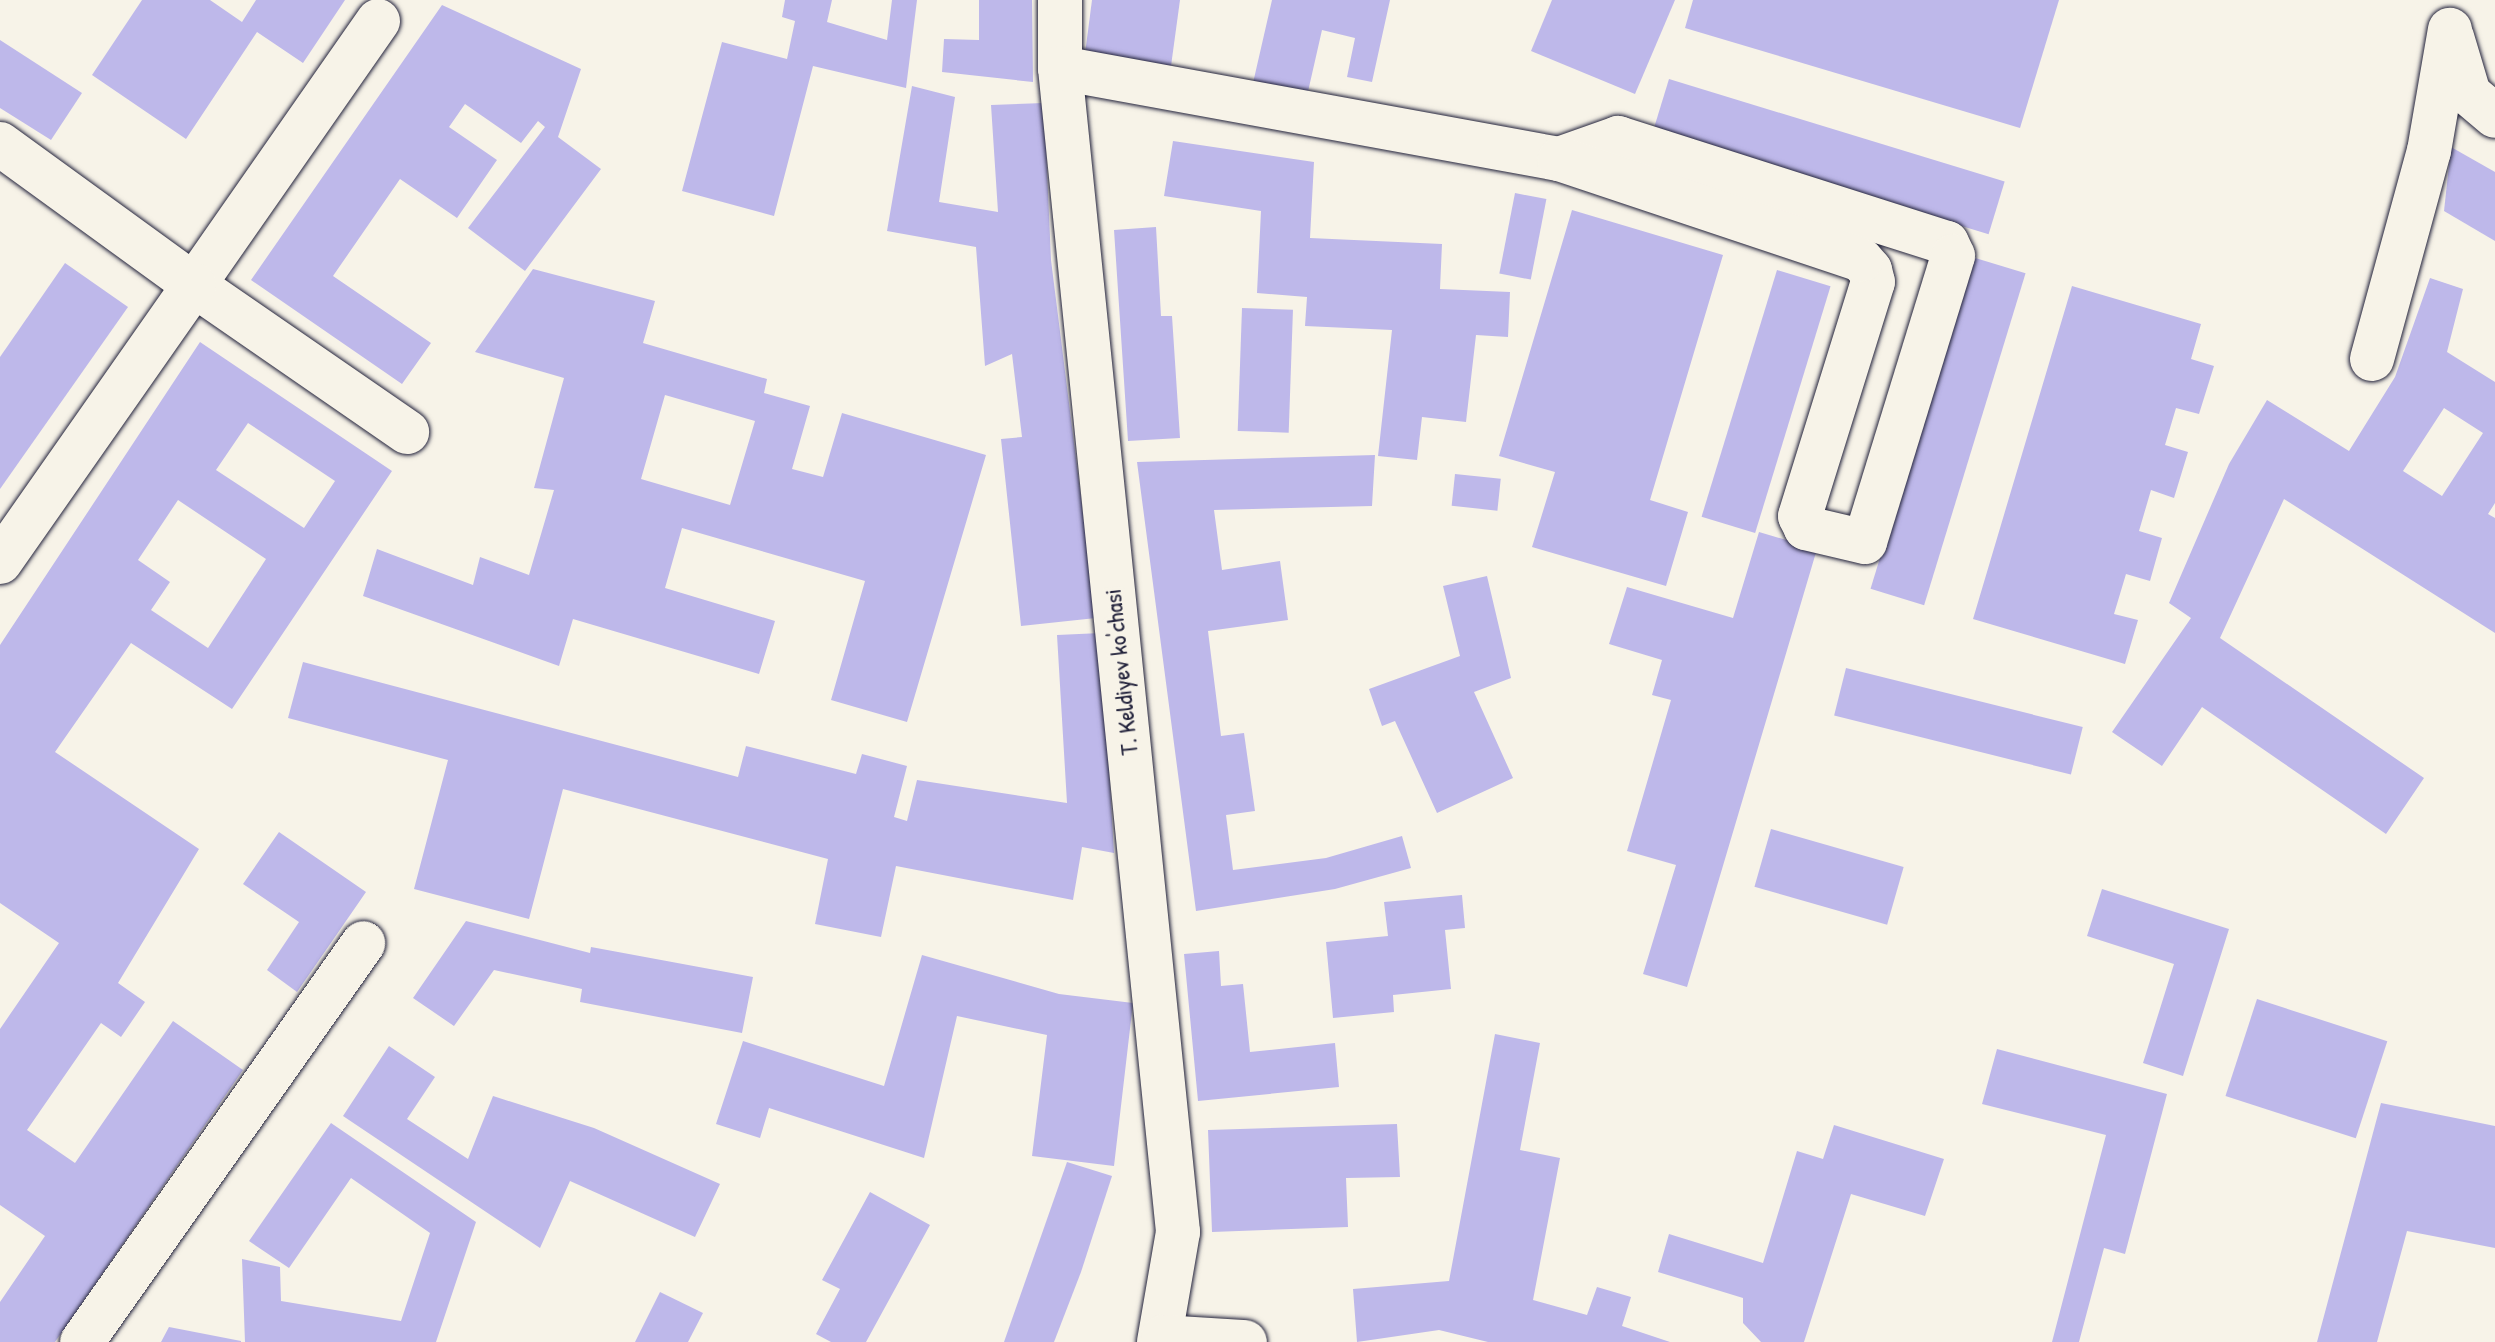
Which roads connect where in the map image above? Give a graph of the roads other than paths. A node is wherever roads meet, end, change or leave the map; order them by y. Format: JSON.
{"nodes":[{"id":1,"x":1060,"y":0,"type":"edge"},
{"id":2,"x":2447,"y":15,"type":"edge"},
{"id":3,"x":378,"y":21,"type":"dead end"},
{"id":4,"x":1060,"y":68,"type":"junction"},
{"id":5,"x":2495,"y":116,"type":"edge"},
{"id":6,"x":0,"y":144,"type":"edge"},
{"id":7,"x":1559,"y":159,"type":"junction"},
{"id":8,"x":194,"y":285,"type":"junction"},
{"id":9,"x":2372,"y":359,"type":"dead end"},
{"id":10,"x":407,"y":432,"type":"dead end"},
{"id":11,"x":0,"y":562,"type":"edge"},
{"id":12,"x":363,"y":943,"type":"dead end"},
{"id":13,"x":1161,"y":1339,"type":"edge"},
{"id":14,"x":82,"y":1342,"type":"edge"},
{"id":15,"x":1245,"y":1342,"type":"edge"}],
"edges":[{"from":1,"to":4,"type":"street","name":"T. Keldiyev ko'chasi"},
{"from":2,"to":5,"type":"street"},
{"from":2,"to":9,"type":"street"},
{"from":3,"to":8,"type":"street"},
{"from":4,"to":7,"type":"street"},
{"from":4,"to":13,"type":"street","name":"T. Keldiyev ko'chasi"},
{"from":6,"to":8,"type":"street"},
{"from":7,"to":7,"type":"street"},
{"from":8,"to":10,"type":"street"},
{"from":8,"to":11,"type":"street"},
{"from":12,"to":14,"type":"street"},
{"from":13,"to":15,"type":"street"}]}
